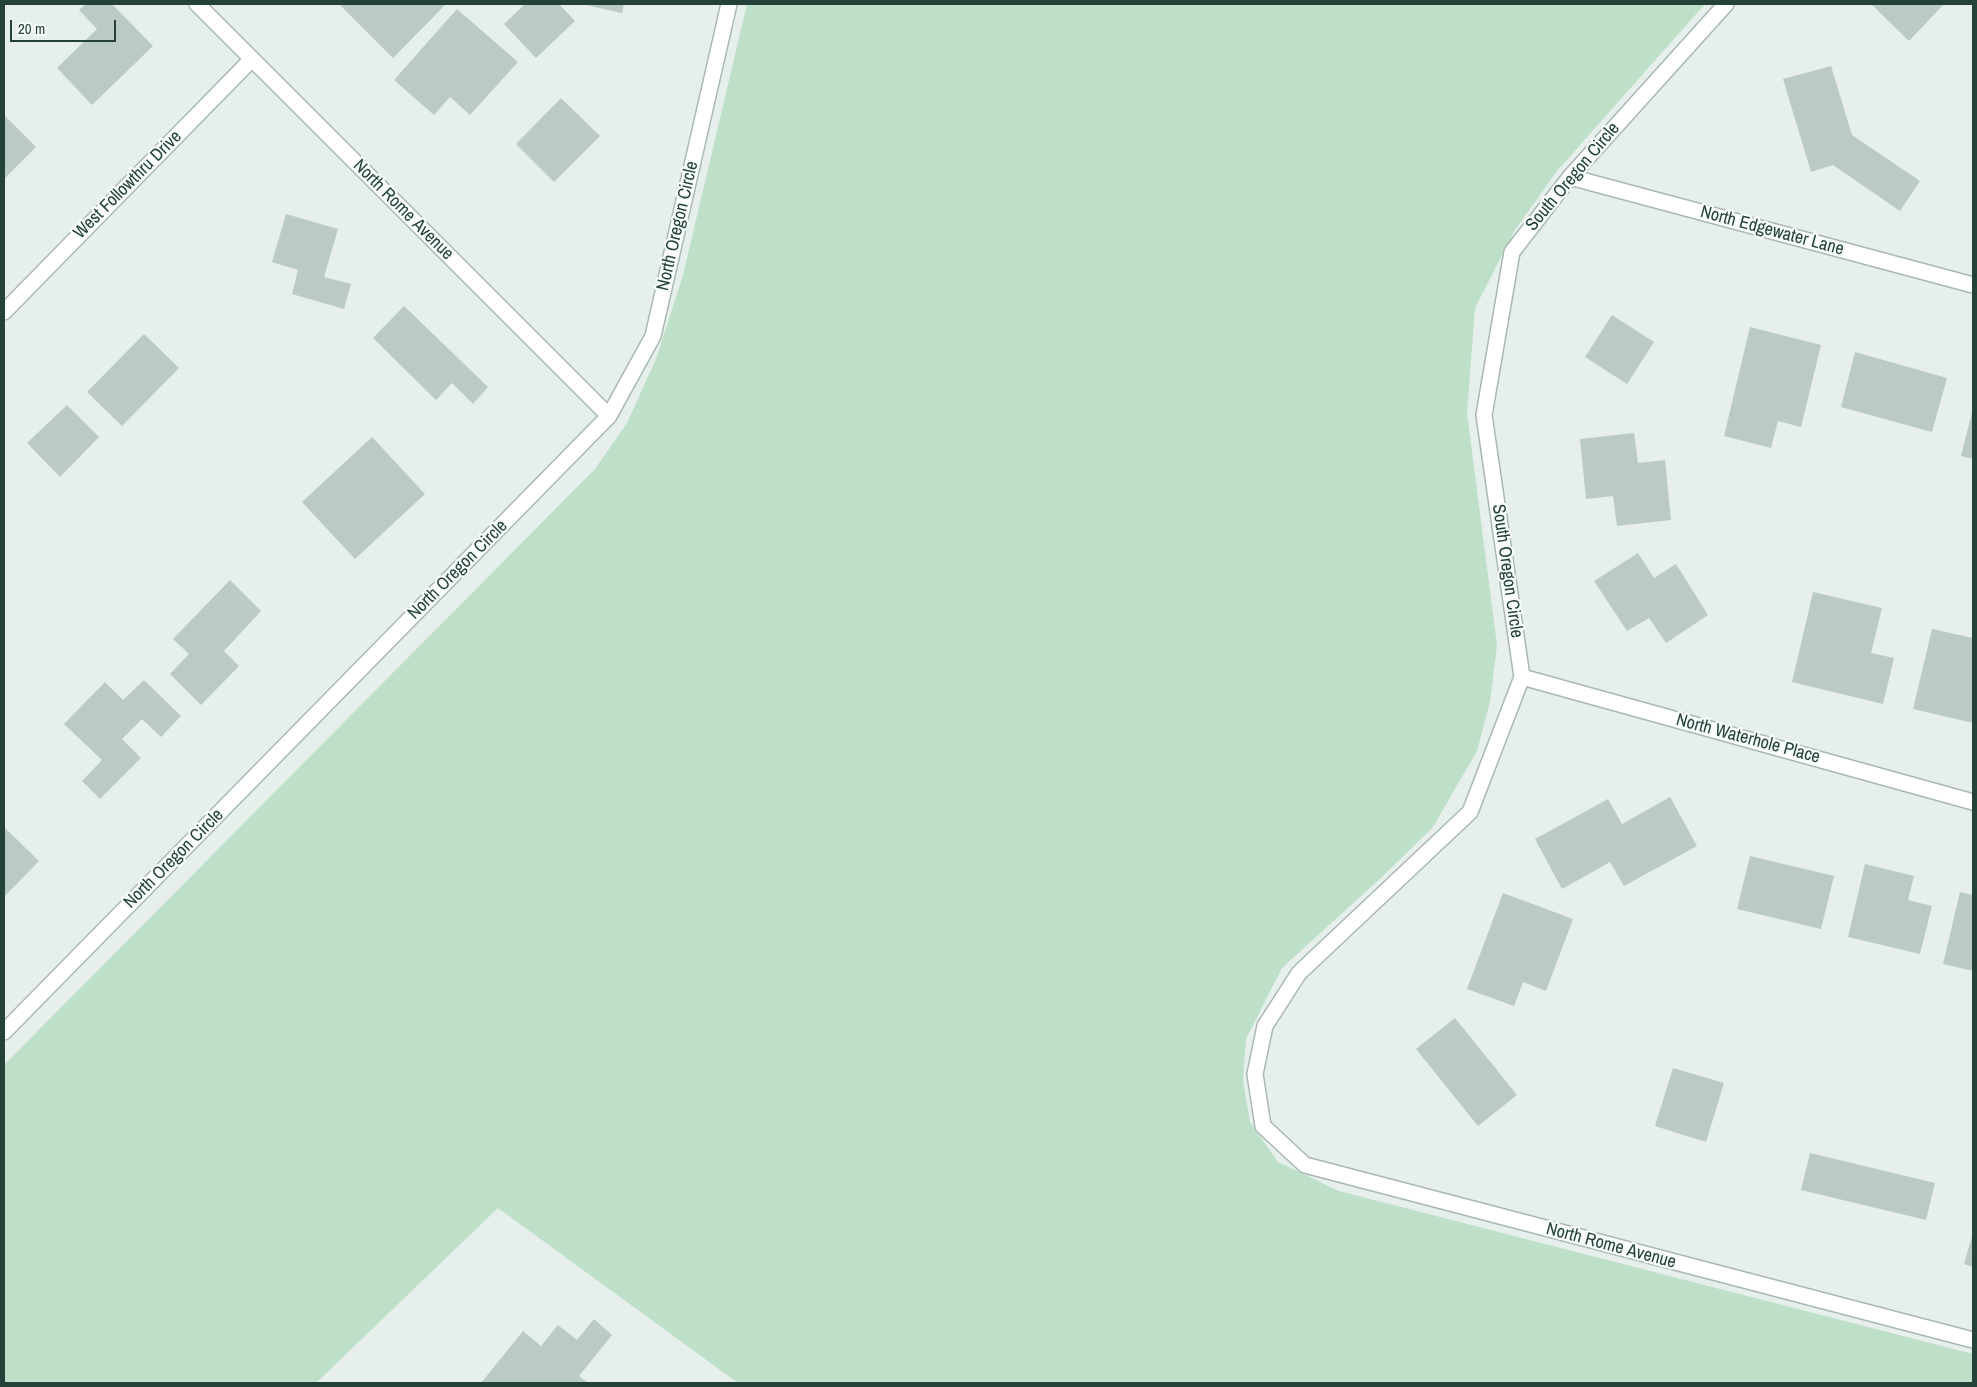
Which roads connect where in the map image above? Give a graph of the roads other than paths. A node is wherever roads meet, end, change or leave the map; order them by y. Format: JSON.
{"nodes":[{"id":1,"x":197,"y":4,"type":"edge"},
{"id":2,"x":729,"y":4,"type":"edge"},
{"id":3,"x":1726,"y":4,"type":"edge"},
{"id":4,"x":252,"y":59,"type":"junction"},
{"id":5,"x":1570,"y":177,"type":"junction"},
{"id":6,"x":1973,"y":285,"type":"edge"},
{"id":7,"x":4,"y":312,"type":"edge"},
{"id":8,"x":609,"y":416,"type":"junction"},
{"id":9,"x":1522,"y":678,"type":"junction"},
{"id":10,"x":1973,"y":802,"type":"edge"},
{"id":11,"x":4,"y":1032,"type":"edge"},
{"id":12,"x":1263,"y":1126,"type":"joint"},
{"id":13,"x":1973,"y":1340,"type":"edge"}],
"edges":[{"from":1,"to":4,"type":"street","name":"North Rome Avenue"},
{"from":2,"to":8,"type":"street","name":"North Oregon Circle"},
{"from":3,"to":5,"type":"street","name":"South Oregon Circle"},
{"from":4,"to":7,"type":"street","name":"West Followthru Drive"},
{"from":4,"to":8,"type":"street","name":"North Rome Avenue"},
{"from":5,"to":6,"type":"street","name":"North Edgewater Lane"},
{"from":5,"to":9,"type":"street","name":"South Oregon Circle"},
{"from":8,"to":11,"type":"street","name":"North Oregon Circle"},
{"from":9,"to":10,"type":"street","name":"North Waterhole Place"},
{"from":9,"to":12,"type":"street","name":"South Oregon Circle"},
{"from":12,"to":13,"type":"street","name":"North Rome Avenue"}]}
